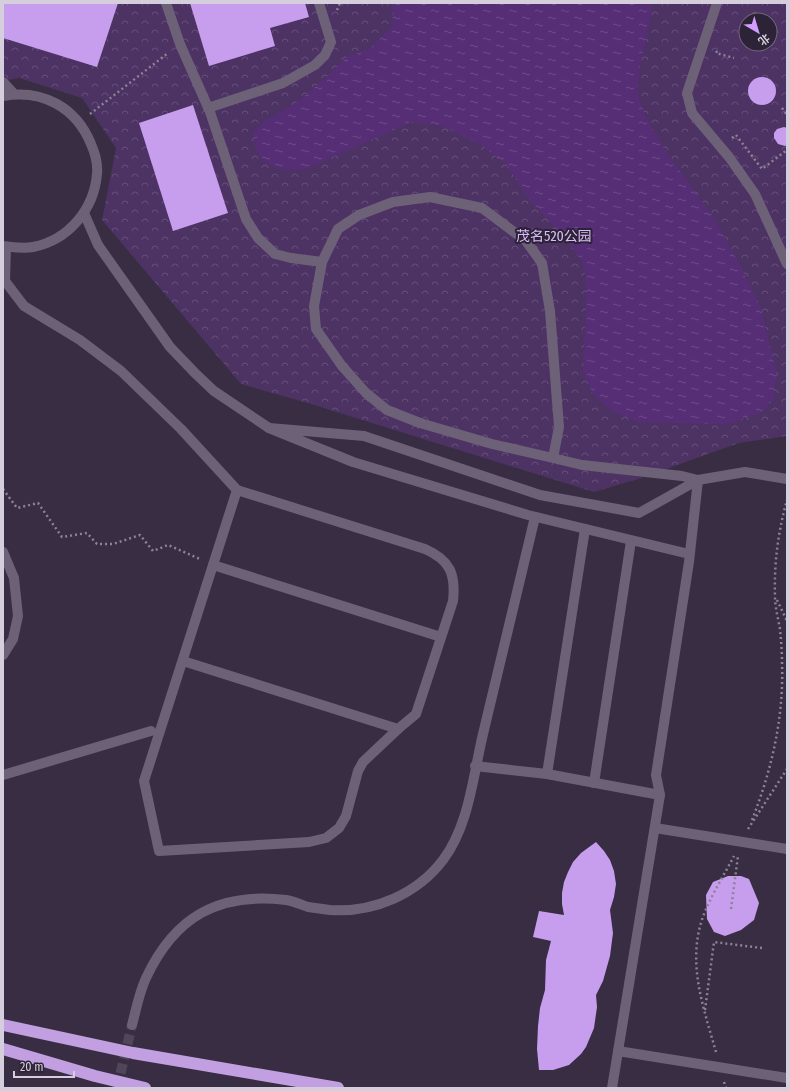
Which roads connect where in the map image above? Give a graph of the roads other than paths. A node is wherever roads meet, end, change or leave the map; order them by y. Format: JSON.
{"nodes":[{"id":1,"x":166,"y":3,"type":"edge"},
{"id":2,"x":319,"y":3,"type":"edge"},
{"id":3,"x":717,"y":3,"type":"edge"},
{"id":4,"x":3,"y":82,"type":"edge"},
{"id":5,"x":14,"y":94,"type":"junction"},
{"id":6,"x":3,"y":96,"type":"edge"},
{"id":7,"x":208,"y":108,"type":"junction"},
{"id":8,"x":84,"y":214,"type":"junction"},
{"id":9,"x":5,"y":246,"type":"edge"},
{"id":10,"x":783,"y":248,"type":"edge"},
{"id":11,"x":322,"y":262,"type":"junction"},
{"id":12,"x":787,"y":264,"type":"edge"},
{"id":13,"x":269,"y":428,"type":"junction"},
{"id":14,"x":552,"y":458,"type":"junction"},
{"id":15,"x":787,"y":479,"type":"edge"},
{"id":16,"x":698,"y":480,"type":"junction"},
{"id":17,"x":237,"y":490,"type":"junction"},
{"id":18,"x":536,"y":517,"type":"junction"},
{"id":19,"x":585,"y":529,"type":"junction"},
{"id":20,"x":631,"y":540,"type":"junction"},
{"id":21,"x":3,"y":552,"type":"edge"},
{"id":22,"x":689,"y":554,"type":"junction"},
{"id":23,"x":213,"y":565,"type":"junction"},
{"id":24,"x":441,"y":637,"type":"junction"},
{"id":25,"x":3,"y":655,"type":"edge"},
{"id":26,"x":183,"y":661,"type":"junction"},
{"id":27,"x":398,"y":728,"type":"junction"},
{"id":28,"x":151,"y":731,"type":"dead end"},
{"id":29,"x":475,"y":766,"type":"junction"},
{"id":30,"x":547,"y":774,"type":"junction"},
{"id":31,"x":3,"y":775,"type":"edge"},
{"id":32,"x":594,"y":783,"type":"junction"},
{"id":33,"x":660,"y":795,"type":"junction"},
{"id":34,"x":656,"y":828,"type":"junction"},
{"id":35,"x":787,"y":849,"type":"edge"},
{"id":36,"x":3,"y":1025,"type":"edge"},
{"id":37,"x":132,"y":1025,"type":"tunnel mouth"},
{"id":38,"x":3,"y":1049,"type":"edge"},
{"id":39,"x":618,"y":1051,"type":"junction"},
{"id":40,"x":787,"y":1078,"type":"edge"},
{"id":41,"x":145,"y":1088,"type":"edge"},
{"id":42,"x":338,"y":1088,"type":"edge"},
{"id":43,"x":612,"y":1088,"type":"edge"}],
"edges":[{"from":1,"to":7,"type":"street"},
{"from":2,"to":7,"type":"street"},
{"from":3,"to":10,"type":"street"},
{"from":4,"to":5,"type":"street"},
{"from":5,"to":6,"type":"street"},
{"from":5,"to":8,"type":"street"},
{"from":7,"to":11,"type":"street"},
{"from":8,"to":9,"type":"street"},
{"from":8,"to":13,"type":"street"},
{"from":9,"to":17,"type":"street"},
{"from":10,"to":12,"type":"street"},
{"from":11,"to":14,"type":"street"},
{"from":11,"to":14,"type":"street"},
{"from":13,"to":16,"type":"street"},
{"from":13,"to":18,"type":"street"},
{"from":14,"to":16,"type":"street"},
{"from":15,"to":16,"type":"street"},
{"from":16,"to":22,"type":"street"},
{"from":17,"to":23,"type":"street"},
{"from":17,"to":24,"type":"street"},
{"from":18,"to":19,"type":"street"},
{"from":18,"to":29,"type":"street"},
{"from":19,"to":20,"type":"street"},
{"from":19,"to":30,"type":"street"},
{"from":20,"to":22,"type":"street"},
{"from":20,"to":32,"type":"street"},
{"from":21,"to":25,"type":"street"},
{"from":22,"to":33,"type":"street"},
{"from":23,"to":24,"type":"street"},
{"from":23,"to":26,"type":"street"},
{"from":24,"to":27,"type":"street"},
{"from":26,"to":27,"type":"street"},
{"from":26,"to":27,"type":"street"},
{"from":28,"to":31,"type":"street"},
{"from":29,"to":30,"type":"street"},
{"from":29,"to":37,"type":"street"},
{"from":30,"to":32,"type":"street"},
{"from":32,"to":33,"type":"street"},
{"from":33,"to":34,"type":"street"},
{"from":34,"to":35,"type":"street"},
{"from":34,"to":39,"type":"street"},
{"from":36,"to":42,"type":"highway"},
{"from":38,"to":41,"type":"highway"},
{"from":39,"to":40,"type":"street"},
{"from":39,"to":43,"type":"street"}]}
